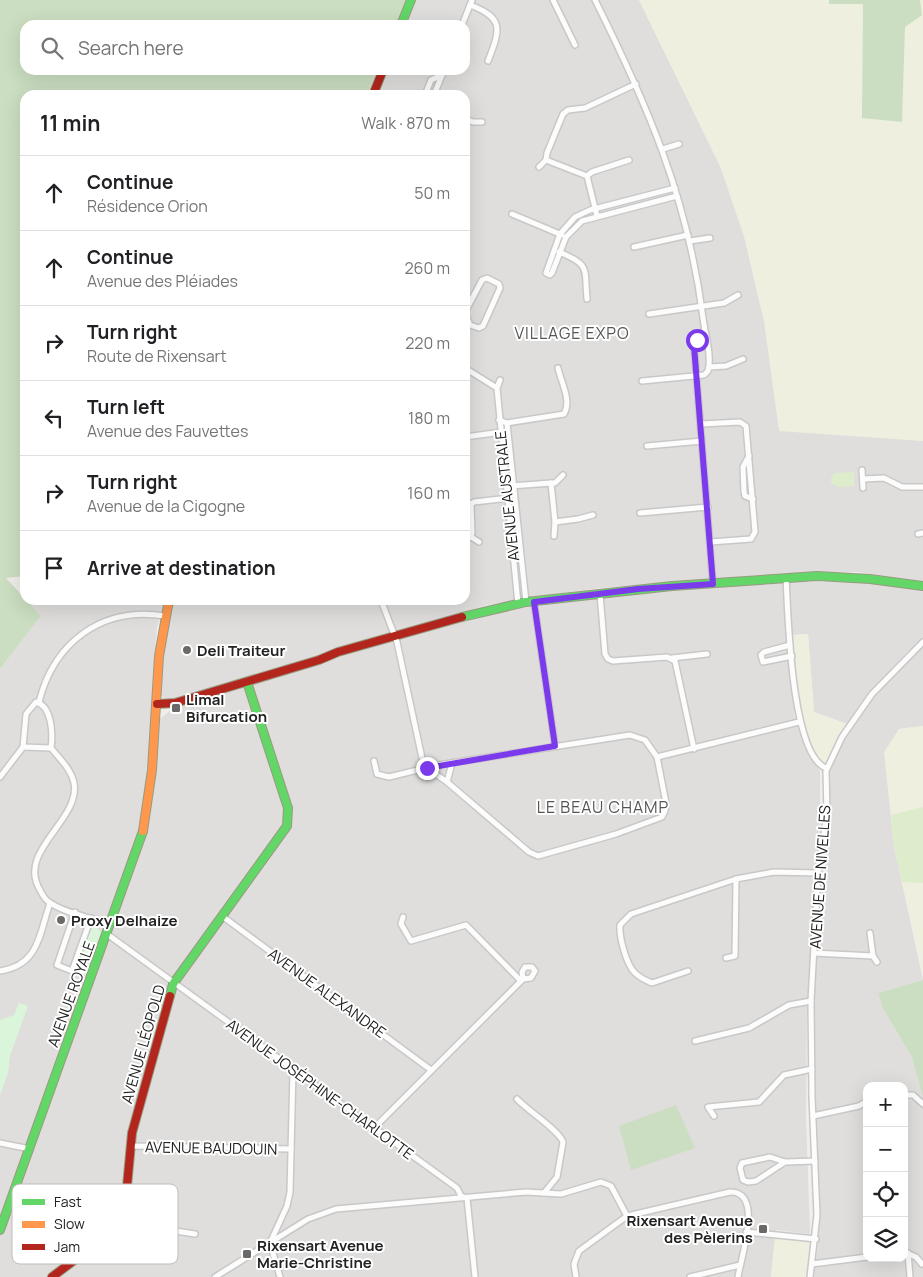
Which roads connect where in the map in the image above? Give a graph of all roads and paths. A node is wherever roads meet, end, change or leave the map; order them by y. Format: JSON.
{"nodes":[{"id":1,"x":411,"y":0,"type":"edge"},
{"id":2,"x":553,"y":0,"type":"edge"},
{"id":3,"x":594,"y":0,"type":"edge"},
{"id":4,"x":471,"y":3,"type":"edge"},
{"id":5,"x":403,"y":20,"type":"edge"},
{"id":6,"x":464,"y":20,"type":"edge"},
{"id":7,"x":575,"y":45,"type":"dead end"},
{"id":8,"x":488,"y":61,"type":"dead end"},
{"id":9,"x":381,"y":75,"type":"edge"},
{"id":10,"x":440,"y":75,"type":"edge"},
{"id":11,"x":442,"y":75,"type":"edge"},
{"id":12,"x":636,"y":84,"type":"junction"},
{"id":13,"x":374,"y":90,"type":"edge"},
{"id":14,"x":427,"y":90,"type":"edge"},
{"id":15,"x":436,"y":90,"type":"edge"},
{"id":16,"x":470,"y":121,"type":"edge"},
{"id":17,"x":482,"y":122,"type":"dead end"},
{"id":18,"x":679,"y":144,"type":"dead end"},
{"id":19,"x":663,"y":149,"type":"junction"},
{"id":20,"x":546,"y":160,"type":"junction"},
{"id":21,"x":629,"y":160,"type":"dead end"},
{"id":22,"x":540,"y":167,"type":"dead end"},
{"id":23,"x":587,"y":176,"type":"junction"},
{"id":24,"x":676,"y":188,"type":"junction"},
{"id":25,"x":677,"y":196,"type":"junction"},
{"id":26,"x":595,"y":208,"type":"junction"},
{"id":27,"x":512,"y":214,"type":"dead end"},
{"id":28,"x":596,"y":216,"type":"junction"},
{"id":29,"x":560,"y":234,"type":"junction"},
{"id":30,"x":566,"y":237,"type":"junction"},
{"id":31,"x":689,"y":238,"type":"junction"},
{"id":32,"x":710,"y":238,"type":"dead end"},
{"id":33,"x":634,"y":247,"type":"dead end"},
{"id":34,"x":554,"y":249,"type":"junction"},
{"id":35,"x":560,"y":252,"type":"junction"},
{"id":36,"x":738,"y":295,"type":"dead end"},
{"id":37,"x":587,"y":299,"type":"dead end"},
{"id":38,"x":470,"y":306,"type":"edge"},
{"id":39,"x":702,"y":306,"type":"junction"},
{"id":40,"x":649,"y":314,"type":"dead end"},
{"id":41,"x":470,"y":324,"type":"edge"},
{"id":42,"x":704,"y":330,"type":"junction"},
{"id":43,"x":743,"y":359,"type":"dead end"},
{"id":44,"x":709,"y":367,"type":"junction"},
{"id":45,"x":558,"y":368,"type":"dead end"},
{"id":46,"x":470,"y":371,"type":"edge"},
{"id":47,"x":696,"y":375,"type":"junction"},
{"id":48,"x":500,"y":380,"type":"dead end"},
{"id":49,"x":642,"y":381,"type":"dead end"},
{"id":50,"x":497,"y":388,"type":"junction"},
{"id":51,"x":499,"y":420,"type":"junction"},
{"id":52,"x":507,"y":423,"type":"junction"},
{"id":53,"x":701,"y":424,"type":"junction"},
{"id":54,"x":499,"y":432,"type":"junction"},
{"id":55,"x":506,"y":432,"type":"junction"},
{"id":56,"x":470,"y":436,"type":"edge"},
{"id":57,"x":702,"y":441,"type":"junction"},
{"id":58,"x":647,"y":446,"type":"dead end"},
{"id":59,"x":862,"y":470,"type":"dead end"},
{"id":60,"x":563,"y":475,"type":"dead end"},
{"id":61,"x":863,"y":479,"type":"junction"},
{"id":62,"x":551,"y":484,"type":"junction"},
{"id":63,"x":506,"y":486,"type":"junction"},
{"id":64,"x":513,"y":486,"type":"junction"},
{"id":65,"x":923,"y":487,"type":"edge"},
{"id":66,"x":863,"y":488,"type":"dead end"},
{"id":67,"x":923,"y":496,"type":"edge"},
{"id":68,"x":507,"y":498,"type":"junction"},
{"id":69,"x":514,"y":498,"type":"junction"},
{"id":70,"x":471,"y":504,"type":"joint"},
{"id":71,"x":708,"y":507,"type":"junction"},
{"id":72,"x":640,"y":513,"type":"dead end"},
{"id":73,"x":470,"y":515,"type":"edge"},
{"id":74,"x":593,"y":515,"type":"dead end"},
{"id":75,"x":555,"y":522,"type":"junction"},
{"id":76,"x":554,"y":536,"type":"dead end"},
{"id":77,"x":470,"y":539,"type":"edge"},
{"id":78,"x":479,"y":542,"type":"dead end"},
{"id":79,"x":710,"y":542,"type":"junction"},
{"id":80,"x":786,"y":578,"type":"junction"},
{"id":81,"x":713,"y":584,"type":"junction"},
{"id":82,"x":923,"y":586,"type":"edge"},
{"id":83,"x":600,"y":594,"type":"junction"},
{"id":84,"x":526,"y":603,"type":"junction"},
{"id":85,"x":168,"y":605,"type":"edge"},
{"id":86,"x":383,"y":605,"type":"edge"},
{"id":87,"x":165,"y":616,"type":"junction"},
{"id":88,"x":393,"y":636,"type":"junction"},
{"id":89,"x":923,"y":642,"type":"edge"},
{"id":90,"x":790,"y":645,"type":"junction"},
{"id":91,"x":706,"y":654,"type":"dead end"},
{"id":92,"x":792,"y":656,"type":"junction"},
{"id":93,"x":672,"y":658,"type":"junction"},
{"id":94,"x":247,"y":682,"type":"junction"},
{"id":95,"x":39,"y":702,"type":"junction"},
{"id":96,"x":157,"y":704,"type":"junction"},
{"id":97,"x":799,"y":722,"type":"junction"},
{"id":98,"x":23,"y":746,"type":"junction"},
{"id":99,"x":555,"y":746,"type":"junction"},
{"id":100,"x":51,"y":748,"type":"junction"},
{"id":101,"x":694,"y":749,"type":"junction"},
{"id":102,"x":657,"y":757,"type":"junction"},
{"id":103,"x":374,"y":761,"type":"dead end"},
{"id":104,"x":452,"y":763,"type":"junction"},
{"id":105,"x":427,"y":768,"type":"junction"},
{"id":106,"x":826,"y":768,"type":"junction"},
{"id":107,"x":0,"y":777,"type":"edge"},
{"id":108,"x":447,"y":782,"type":"junction"},
{"id":109,"x":818,"y":873,"type":"junction"},
{"id":110,"x":736,"y":879,"type":"junction"},
{"id":111,"x":50,"y":903,"type":"junction"},
{"id":112,"x":75,"y":912,"type":"junction"},
{"id":113,"x":222,"y":916,"type":"junction"},
{"id":114,"x":403,"y":917,"type":"dead end"},
{"id":115,"x":91,"y":918,"type":"junction"},
{"id":116,"x":110,"y":924,"type":"junction"},
{"id":117,"x":107,"y":934,"type":"junction"},
{"id":118,"x":870,"y":934,"type":"dead end"},
{"id":119,"x":814,"y":953,"type":"junction"},
{"id":120,"x":873,"y":956,"type":"junction"},
{"id":121,"x":726,"y":958,"type":"dead end"},
{"id":122,"x":877,"y":962,"type":"dead end"},
{"id":123,"x":0,"y":970,"type":"edge"},
{"id":124,"x":688,"y":971,"type":"dead end"},
{"id":125,"x":173,"y":984,"type":"junction"},
{"id":126,"x":812,"y":1001,"type":"junction"},
{"id":127,"x":695,"y":1041,"type":"dead end"},
{"id":128,"x":812,"y":1068,"type":"junction"},
{"id":129,"x":293,"y":1070,"type":"junction"},
{"id":130,"x":431,"y":1070,"type":"junction"},
{"id":131,"x":908,"y":1095,"type":"edge"},
{"id":132,"x":517,"y":1099,"type":"dead end"},
{"id":133,"x":863,"y":1104,"type":"edge"},
{"id":134,"x":923,"y":1104,"type":"edge"},
{"id":135,"x":714,"y":1116,"type":"dead end"},
{"id":136,"x":813,"y":1116,"type":"junction"},
{"id":137,"x":374,"y":1128,"type":"junction"},
{"id":138,"x":0,"y":1143,"type":"edge"},
{"id":139,"x":130,"y":1146,"type":"junction"},
{"id":140,"x":30,"y":1149,"type":"junction"},
{"id":141,"x":291,"y":1149,"type":"junction"},
{"id":142,"x":815,"y":1161,"type":"junction"},
{"id":143,"x":785,"y":1162,"type":"junction"},
{"id":144,"x":17,"y":1184,"type":"edge"},
{"id":145,"x":126,"y":1184,"type":"edge"},
{"id":146,"x":544,"y":1193,"type":"junction"},
{"id":147,"x":12,"y":1198,"type":"edge"},
{"id":148,"x":467,"y":1198,"type":"junction"},
{"id":149,"x":627,"y":1216,"type":"junction"},
{"id":150,"x":0,"y":1230,"type":"edge"},
{"id":151,"x":178,"y":1231,"type":"edge"},
{"id":152,"x":746,"y":1232,"type":"junction"},
{"id":153,"x":195,"y":1234,"type":"dead end"},
{"id":154,"x":816,"y":1239,"type":"junction"},
{"id":155,"x":270,"y":1243,"type":"junction"},
{"id":156,"x":908,"y":1254,"type":"edge"},
{"id":157,"x":863,"y":1258,"type":"edge"},
{"id":158,"x":908,"y":1262,"type":"edge"},
{"id":159,"x":69,"y":1264,"type":"edge"},
{"id":160,"x":812,"y":1264,"type":"junction"},
{"id":161,"x":922,"y":1264,"type":"edge"},
{"id":162,"x":740,"y":1265,"type":"junction"},
{"id":163,"x":909,"y":1266,"type":"junction"},
{"id":164,"x":52,"y":1277,"type":"edge"},
{"id":165,"x":215,"y":1277,"type":"edge"},
{"id":166,"x":280,"y":1277,"type":"edge"},
{"id":167,"x":475,"y":1277,"type":"edge"},
{"id":168,"x":576,"y":1277,"type":"edge"},
{"id":169,"x":690,"y":1277,"type":"edge"},
{"id":170,"x":738,"y":1277,"type":"edge"},
{"id":171,"x":810,"y":1277,"type":"edge"},
{"id":172,"x":910,"y":1277,"type":"edge"}],
"edges":[{"from":1,"to":5,"type":"street"},
{"from":2,"to":7,"type":"street"},
{"from":3,"to":12,"type":"street"},
{"from":4,"to":6,"type":"street"},
{"from":4,"to":8,"type":"street"},
{"from":9,"to":13,"type":"street"},
{"from":10,"to":14,"type":"street"},
{"from":11,"to":15,"type":"street"},
{"from":12,"to":19,"type":"street"},
{"from":12,"to":20,"type":"street"},
{"from":16,"to":17,"type":"street"},
{"from":18,"to":19,"type":"street"},
{"from":19,"to":24,"type":"street"},
{"from":20,"to":22,"type":"street"},
{"from":20,"to":23,"type":"street"},
{"from":21,"to":23,"type":"street"},
{"from":23,"to":26,"type":"street"},
{"from":24,"to":25,"type":"street"},
{"from":24,"to":26,"type":"street"},
{"from":25,"to":28,"type":"street"},
{"from":25,"to":31,"type":"street"},
{"from":26,"to":28,"type":"street"},
{"from":26,"to":29,"type":"street"},
{"from":27,"to":29,"type":"street"},
{"from":28,"to":30,"type":"street"},
{"from":29,"to":30,"type":"street"},
{"from":29,"to":34,"type":"street"},
{"from":30,"to":35,"type":"street"},
{"from":31,"to":32,"type":"street"},
{"from":31,"to":33,"type":"street"},
{"from":31,"to":39,"type":"street"},
{"from":34,"to":35,"type":"street"},
{"from":34,"to":35,"type":"street"},
{"from":35,"to":37,"type":"street"},
{"from":36,"to":39,"type":"street"},
{"from":38,"to":41,"type":"street"},
{"from":39,"to":40,"type":"street"},
{"from":39,"to":42,"type":"street"},
{"from":42,"to":44,"type":"street"},
{"from":42,"to":47,"type":"street"},
{"from":43,"to":44,"type":"street"},
{"from":44,"to":47,"type":"street"},
{"from":45,"to":52,"type":"street"},
{"from":46,"to":50,"type":"street"},
{"from":47,"to":49,"type":"street"},
{"from":47,"to":53,"type":"street"},
{"from":48,"to":50,"type":"street","name":"AVENUE AUSTRALE"},
{"from":50,"to":51,"type":"street","name":"AVENUE AUSTRALE"},
{"from":51,"to":52,"type":"street"},
{"from":51,"to":54,"type":"street","name":"AVENUE AUSTRALE"},
{"from":52,"to":55,"type":"street","name":"AVENUE AUSTRALE"},
{"from":53,"to":57,"type":"street"},
{"from":53,"to":79,"type":"street"},
{"from":54,"to":55,"type":"street"},
{"from":54,"to":56,"type":"street"},
{"from":54,"to":63,"type":"street","name":"AVENUE AUSTRALE"},
{"from":55,"to":64,"type":"street","name":"AVENUE AUSTRALE"},
{"from":57,"to":58,"type":"street"},
{"from":57,"to":71,"type":"street"},
{"from":59,"to":61,"type":"street"},
{"from":60,"to":62,"type":"street"},
{"from":61,"to":65,"type":"street"},
{"from":61,"to":66,"type":"street"},
{"from":62,"to":64,"type":"street"},
{"from":62,"to":75,"type":"street"},
{"from":63,"to":64,"type":"street"},
{"from":63,"to":68,"type":"street","name":"AVENUE AUSTRALE"},
{"from":64,"to":69,"type":"street","name":"AVENUE AUSTRALE"},
{"from":65,"to":67,"type":"street"},
{"from":68,"to":69,"type":"street"},
{"from":68,"to":70,"type":"street"},
{"from":68,"to":84,"type":"street","name":"AVENUE AUSTRALE"},
{"from":69,"to":84,"type":"street","name":"AVENUE AUSTRALE"},
{"from":70,"to":73,"type":"street"},
{"from":71,"to":72,"type":"street"},
{"from":71,"to":79,"type":"street"},
{"from":74,"to":75,"type":"street"},
{"from":75,"to":76,"type":"street"},
{"from":77,"to":78,"type":"street"},
{"from":79,"to":81,"type":"street"},
{"from":80,"to":81,"type":"street"},
{"from":80,"to":82,"type":"street"},
{"from":80,"to":90,"type":"street"},
{"from":81,"to":83,"type":"street"},
{"from":83,"to":84,"type":"street"},
{"from":83,"to":93,"type":"street"},
{"from":84,"to":88,"type":"street"},
{"from":84,"to":99,"type":"street"},
{"from":85,"to":87,"type":"street","name":"AVENUE ROYALE"},
{"from":86,"to":88,"type":"street"},
{"from":87,"to":95,"type":"street"},
{"from":87,"to":96,"type":"street","name":"AVENUE ROYALE"},
{"from":88,"to":94,"type":"street"},
{"from":88,"to":105,"type":"street"},
{"from":89,"to":106,"type":"street","name":"AVENUE DE NIVELLES"},
{"from":90,"to":92,"type":"street"},
{"from":90,"to":92,"type":"street"},
{"from":91,"to":93,"type":"street"},
{"from":92,"to":97,"type":"street"},
{"from":93,"to":101,"type":"street"},
{"from":94,"to":96,"type":"street"},
{"from":94,"to":113,"type":"street","name":"AVENUE LÉOPOLD"},
{"from":95,"to":98,"type":"street"},
{"from":95,"to":100,"type":"street"},
{"from":96,"to":116,"type":"street","name":"AVENUE ROYALE"},
{"from":97,"to":101,"type":"street"},
{"from":97,"to":106,"type":"street"},
{"from":98,"to":100,"type":"street"},
{"from":98,"to":107,"type":"street"},
{"from":99,"to":102,"type":"street"},
{"from":99,"to":104,"type":"street"},
{"from":100,"to":111,"type":"street"},
{"from":101,"to":102,"type":"street"},
{"from":102,"to":108,"type":"street"},
{"from":103,"to":105,"type":"street"},
{"from":104,"to":105,"type":"street"},
{"from":104,"to":108,"type":"street"},
{"from":105,"to":108,"type":"street"},
{"from":106,"to":109,"type":"street","name":"AVENUE DE NIVELLES"},
{"from":109,"to":110,"type":"street"},
{"from":109,"to":119,"type":"street","name":"AVENUE DE NIVELLES"},
{"from":110,"to":121,"type":"street"},
{"from":110,"to":124,"type":"street"},
{"from":111,"to":112,"type":"street"},
{"from":111,"to":123,"type":"street"},
{"from":112,"to":115,"type":"street"},
{"from":112,"to":115,"type":"street"},
{"from":113,"to":125,"type":"street","name":"AVENUE LÉOPOLD"},
{"from":113,"to":130,"type":"street","name":"AVENUE ALEXANDRE"},
{"from":114,"to":130,"type":"street"},
{"from":115,"to":116,"type":"street"},
{"from":116,"to":117,"type":"street","name":"AVENUE ROYALE"},
{"from":117,"to":125,"type":"street","name":"AVENUE JOSÉPHINE-CHARLOTTE"},
{"from":117,"to":140,"type":"street","name":"AVENUE ROYALE"},
{"from":118,"to":120,"type":"street"},
{"from":119,"to":120,"type":"street"},
{"from":119,"to":126,"type":"street","name":"AVENUE DE NIVELLES"},
{"from":120,"to":122,"type":"street"},
{"from":125,"to":129,"type":"street","name":"AVENUE JOSÉPHINE-CHARLOTTE"},
{"from":125,"to":139,"type":"street","name":"AVENUE LÉOPOLD"},
{"from":126,"to":127,"type":"street"},
{"from":126,"to":128,"type":"street","name":"AVENUE DE NIVELLES"},
{"from":128,"to":135,"type":"street"},
{"from":128,"to":136,"type":"street","name":"AVENUE DE NIVELLES"},
{"from":129,"to":137,"type":"street","name":"AVENUE JOSÉPHINE-CHARLOTTE"},
{"from":129,"to":141,"type":"street"},
{"from":130,"to":137,"type":"street"},
{"from":131,"to":134,"type":"street"},
{"from":132,"to":146,"type":"street"},
{"from":133,"to":136,"type":"street"},
{"from":136,"to":142,"type":"street","name":"AVENUE DE NIVELLES"},
{"from":137,"to":148,"type":"street","name":"AVENUE JOSÉPHINE-CHARLOTTE"},
{"from":138,"to":140,"type":"street"},
{"from":139,"to":141,"type":"street","name":"AVENUE BAUDOUIN"},
{"from":139,"to":145,"type":"street","name":"AVENUE LÉOPOLD"},
{"from":140,"to":144,"type":"street","name":"AVENUE ROYALE"},
{"from":141,"to":155,"type":"street"},
{"from":142,"to":143,"type":"street"},
{"from":142,"to":154,"type":"street","name":"AVENUE DE NIVELLES"},
{"from":143,"to":143,"type":"street"},
{"from":146,"to":148,"type":"street"},
{"from":146,"to":149,"type":"street"},
{"from":147,"to":150,"type":"street","name":"AVENUE ROYALE"},
{"from":148,"to":155,"type":"street"},
{"from":148,"to":167,"type":"street"},
{"from":149,"to":152,"type":"street"},
{"from":149,"to":168,"type":"street"},
{"from":151,"to":153,"type":"street"},
{"from":152,"to":154,"type":"street"},
{"from":152,"to":162,"type":"street"},
{"from":154,"to":160,"type":"street","name":"AVENUE DE NIVELLES"},
{"from":155,"to":165,"type":"street"},
{"from":155,"to":166,"type":"street"},
{"from":156,"to":161,"type":"street"},
{"from":157,"to":160,"type":"street"},
{"from":158,"to":163,"type":"street"},
{"from":159,"to":164,"type":"street","name":"AVENUE LÉOPOLD"},
{"from":160,"to":171,"type":"street","name":"AVENUE DE NIVELLES"},
{"from":161,"to":163,"type":"street"},
{"from":162,"to":169,"type":"street"},
{"from":162,"to":170,"type":"street"},
{"from":163,"to":172,"type":"street"}]}
